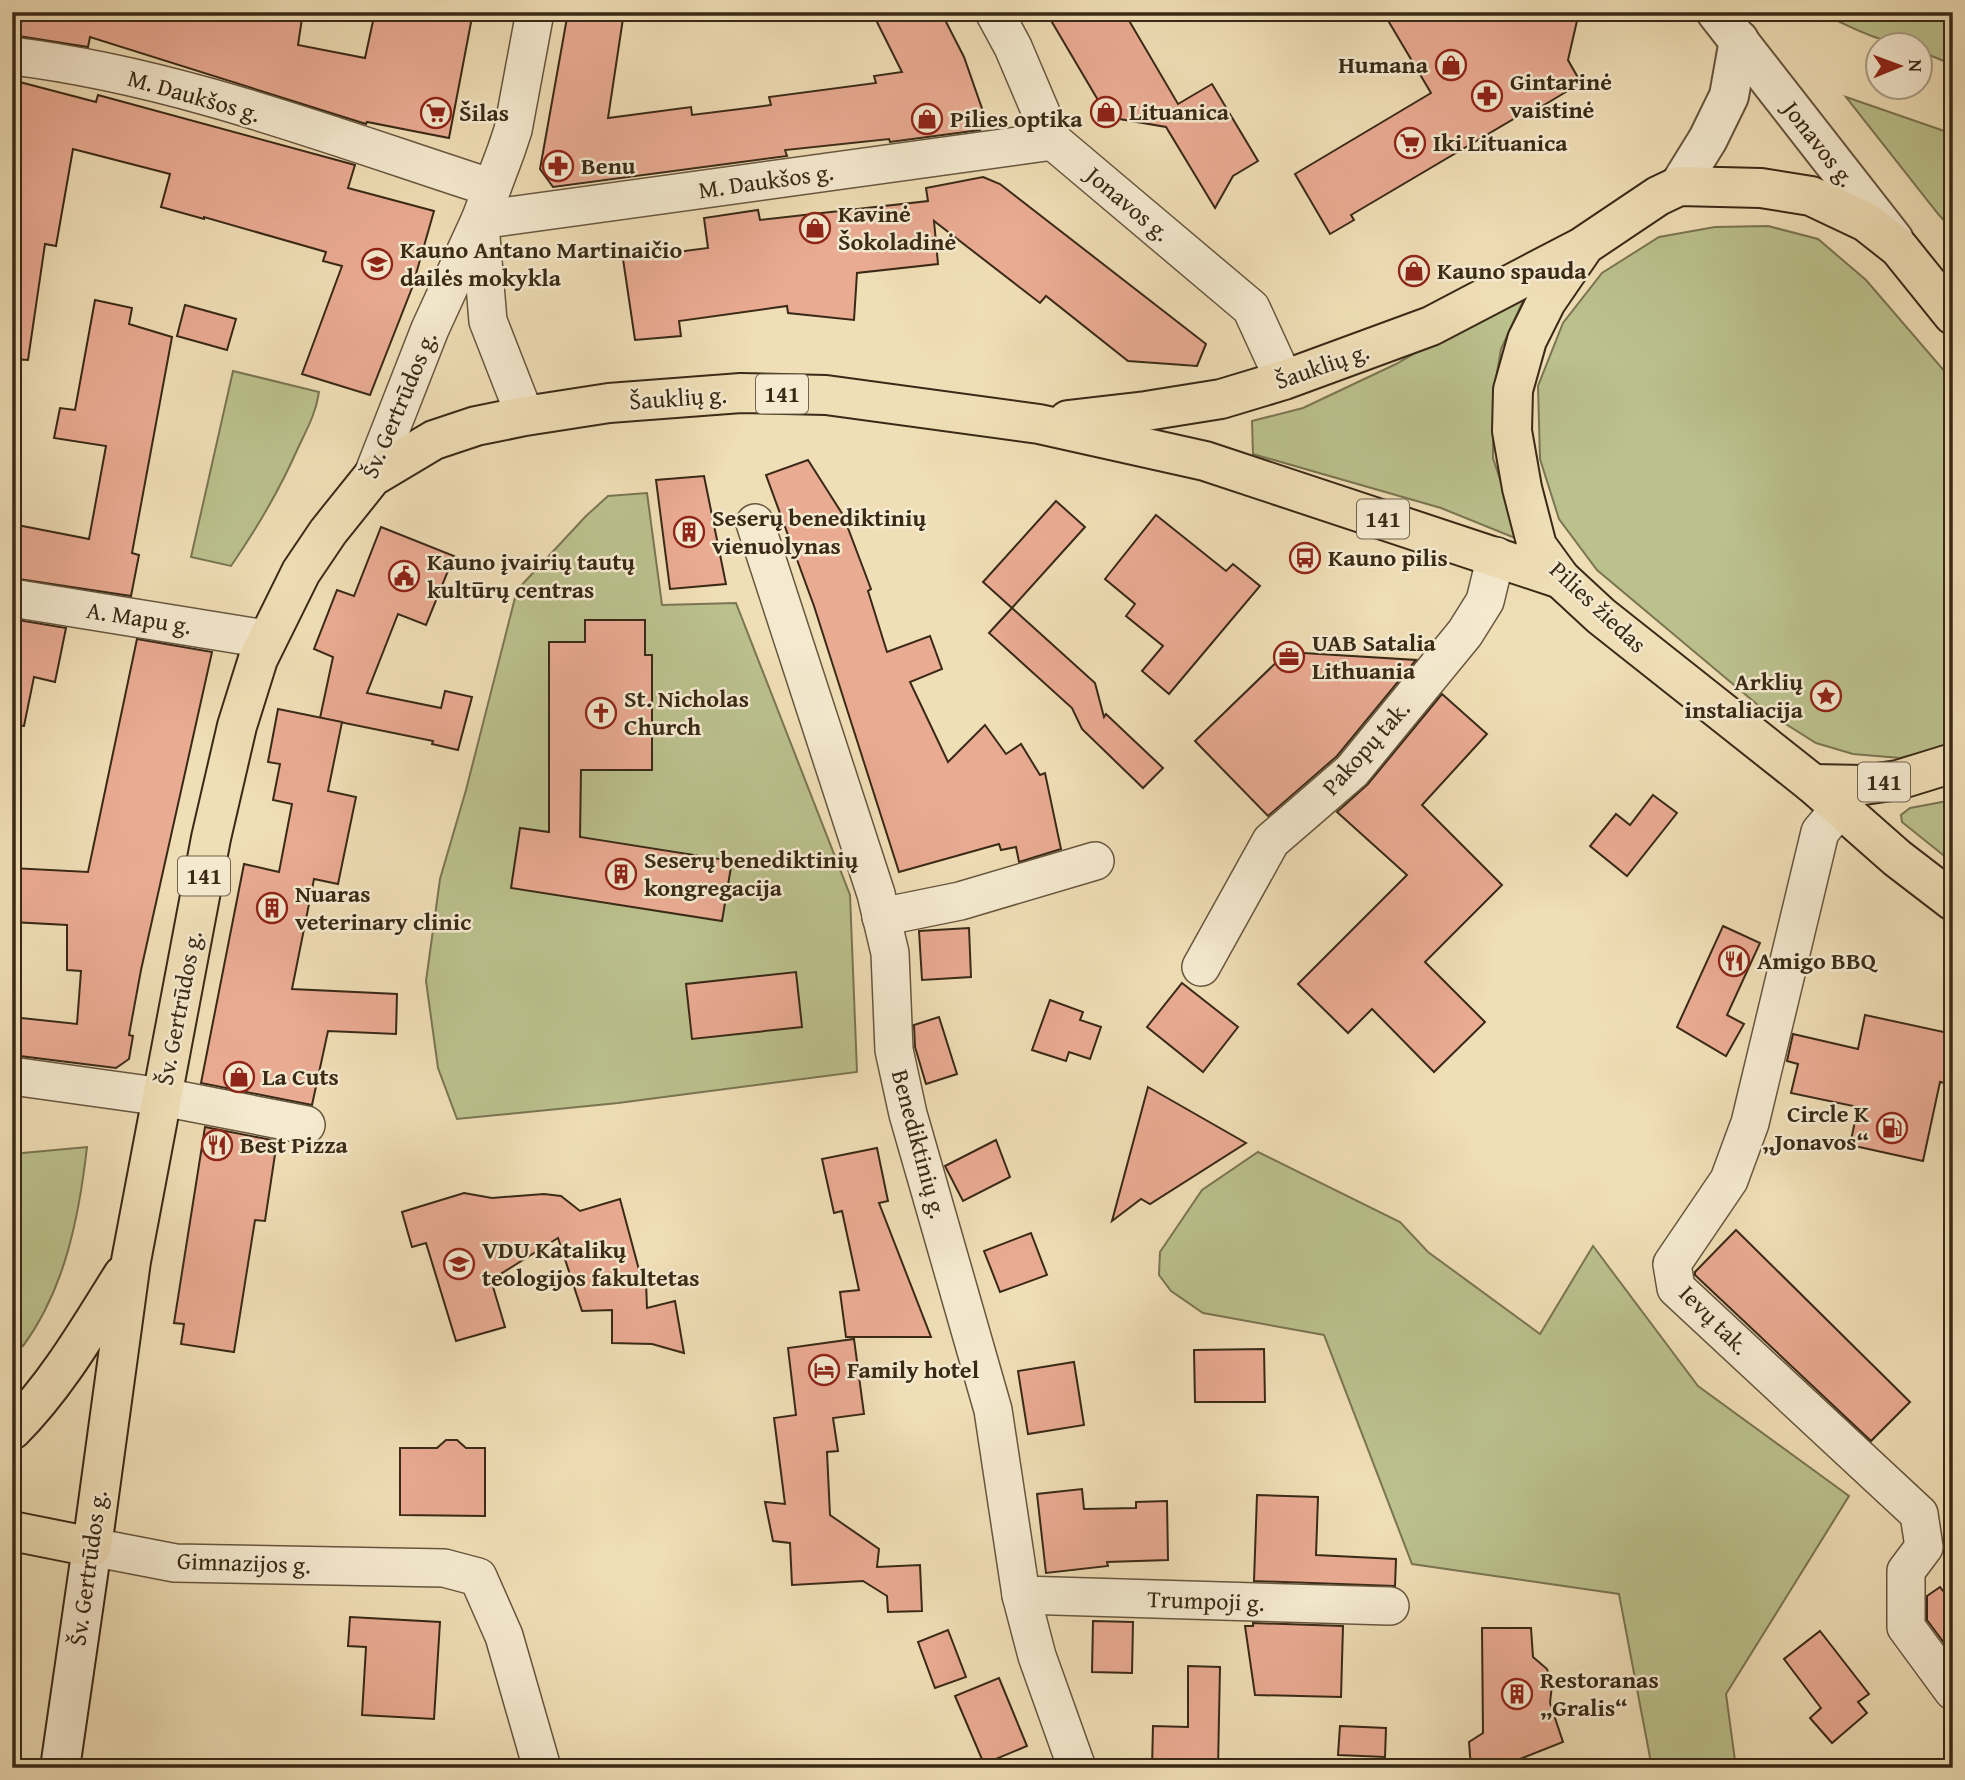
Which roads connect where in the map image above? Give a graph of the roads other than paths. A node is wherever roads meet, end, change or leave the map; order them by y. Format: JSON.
{"nodes":[{"id":1,"x":535,"y":12,"type":"edge"},
{"id":2,"x":994,"y":12,"type":"edge"},
{"id":3,"x":1728,"y":26,"type":"edge"},
{"id":4,"x":12,"y":56,"type":"edge"},
{"id":5,"x":1053,"y":141,"type":"junction"},
{"id":6,"x":1679,"y":186,"type":"junction"},
{"id":7,"x":486,"y":204,"type":"junction"},
{"id":8,"x":1585,"y":245,"type":"junction"},
{"id":9,"x":1899,"y":248,"type":"junction"},
{"id":10,"x":1953,"y":315,"type":"edge"},
{"id":11,"x":1284,"y":380,"type":"junction"},
{"id":12,"x":525,"y":416,"type":"junction"},
{"id":13,"x":1039,"y":424,"type":"junction"},
{"id":14,"x":372,"y":477,"type":"junction"},
{"id":15,"x":755,"y":523,"type":"dead end"},
{"id":16,"x":1496,"y":556,"type":"junction"},
{"id":17,"x":1561,"y":579,"type":"junction"},
{"id":18,"x":12,"y":598,"type":"edge"},
{"id":19,"x":267,"y":639,"type":"junction"},
{"id":20,"x":1953,"y":763,"type":"edge"},
{"id":21,"x":1826,"y":796,"type":"junction"},
{"id":22,"x":1095,"y":861,"type":"dead end"},
{"id":23,"x":1953,"y":901,"type":"edge"},
{"id":24,"x":881,"y":917,"type":"junction"},
{"id":25,"x":1201,"y":967,"type":"dead end"},
{"id":26,"x":12,"y":1076,"type":"edge"},
{"id":27,"x":163,"y":1097,"type":"junction"},
{"id":28,"x":306,"y":1125,"type":"dead end"},
{"id":29,"x":131,"y":1261,"type":"junction"},
{"id":30,"x":12,"y":1430,"type":"edge"},
{"id":31,"x":12,"y":1531,"type":"edge"},
{"id":32,"x":92,"y":1546,"type":"junction"},
{"id":33,"x":1021,"y":1595,"type":"junction"},
{"id":34,"x":1390,"y":1606,"type":"dead end"},
{"id":35,"x":1953,"y":1690,"type":"edge"},
{"id":36,"x":60,"y":1768,"type":"edge"},
{"id":37,"x":542,"y":1768,"type":"edge"},
{"id":38,"x":1077,"y":1768,"type":"edge"}],
"edges":[{"from":1,"to":7,"type":"street","name":"Šv. Gertrūdos g."},
{"from":2,"to":5,"type":"street","name":"Jonavos g."},
{"from":3,"to":6,"type":"street","name":"Jonavos g."},
{"from":3,"to":9,"type":"street","name":"Jonavos g."},
{"from":4,"to":7,"type":"street","name":"M. Daukšos g."},
{"from":5,"to":7,"type":"street","name":"M. Daukšos g."},
{"from":5,"to":11,"type":"street","name":"Jonavos g."},
{"from":6,"to":8,"type":"main road","name":"Pilies žiedas","number":"141"},
{"from":6,"to":9,"type":"main road","name":"Pilies žiedas","number":"141"},
{"from":7,"to":12,"type":"street","name":"Šv. Gertrūdos g."},
{"from":7,"to":14,"type":"street","name":"Šv. Gertrūdos g."},
{"from":8,"to":11,"type":"main road","name":"Šauklių g.","number":"141"},
{"from":8,"to":17,"type":"main road","name":"Pilies žiedas"},
{"from":9,"to":10,"type":"main road","name":"Pilies žiedas","number":"141"},
{"from":11,"to":13,"type":"main road","name":"Šauklių g.","number":"141"},
{"from":12,"to":13,"type":"main road","name":"Šauklių g.","number":"141"},
{"from":12,"to":14,"type":"main road","name":"Šauklių g.","number":"141"},
{"from":13,"to":16,"type":"main road","name":"Šauklių g.","number":"141"},
{"from":14,"to":19,"type":"main road","name":"Šv. Gertrūdos g.","number":"141"},
{"from":15,"to":24,"type":"street","name":"Benediktinių g."},
{"from":16,"to":17,"type":"main road","number":"141"},
{"from":16,"to":25,"type":"street","name":"Pakopų tak."},
{"from":17,"to":21,"type":"main road","name":"Pilies žiedas","number":"141"},
{"from":18,"to":19,"type":"street","name":"A. Mapu g."},
{"from":19,"to":27,"type":"main road","name":"Šv. Gertrūdos g.","number":"141"},
{"from":20,"to":21,"type":"main road","number":"141"},
{"from":21,"to":23,"type":"main road"},
{"from":21,"to":35,"type":"street","name":"Ievų tak."},
{"from":22,"to":24,"type":"street"},
{"from":24,"to":33,"type":"street","name":"Benediktinių g."},
{"from":26,"to":27,"type":"street"},
{"from":27,"to":28,"type":"street"},
{"from":27,"to":29,"type":"main road","name":"Šv. Gertrūdos g.","number":"141"},
{"from":29,"to":30,"type":"main road"},
{"from":29,"to":32,"type":"main road","name":"Šv. Gertrūdos g.","number":"141"},
{"from":31,"to":32,"type":"main road","name":"Gimnazijos g."},
{"from":32,"to":36,"type":"street","name":"Šv. Gertrūdos g.","number":"141"},
{"from":32,"to":37,"type":"street","name":"Gimnazijos g."},
{"from":33,"to":34,"type":"street","name":"Trumpoji g."},
{"from":33,"to":38,"type":"street","name":"Benediktinių g."}]}
